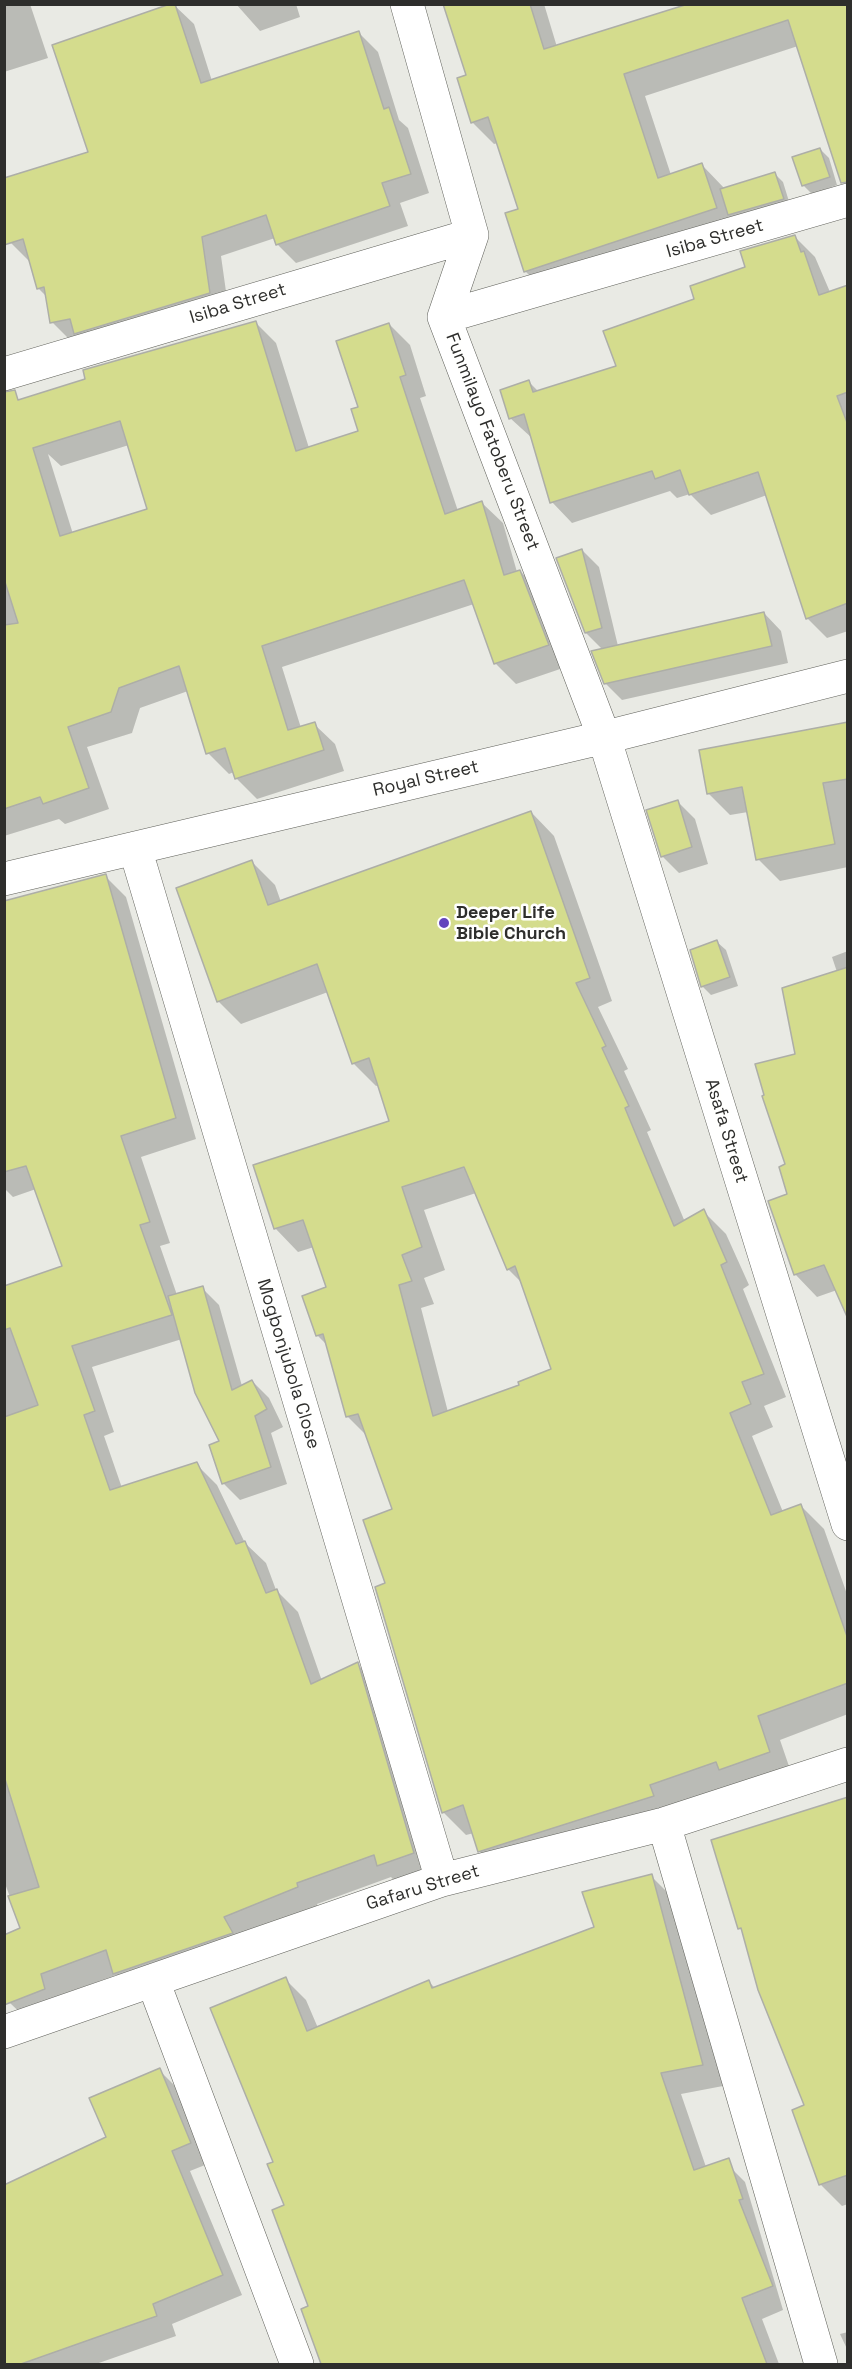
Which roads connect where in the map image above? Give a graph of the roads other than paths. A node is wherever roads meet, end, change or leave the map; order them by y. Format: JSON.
{"nodes":[{"id":1,"x":407,"y":4,"type":"edge"},
{"id":2,"x":848,"y":200,"type":"edge"},
{"id":3,"x":472,"y":235,"type":"junction"},
{"id":4,"x":444,"y":317,"type":"junction"},
{"id":5,"x":5,"y":372,"type":"edge"},
{"id":6,"x":848,"y":676,"type":"edge"},
{"id":7,"x":604,"y":737,"type":"junction"},
{"id":8,"x":135,"y":848,"type":"junction"},
{"id":9,"x":4,"y":879,"type":"edge"},
{"id":10,"x":848,"y":1524,"type":"edge"},
{"id":11,"x":848,"y":1764,"type":"edge"},
{"id":12,"x":664,"y":1824,"type":"junction"},
{"id":13,"x":442,"y":1880,"type":"junction"},
{"id":14,"x":153,"y":1981,"type":"junction"},
{"id":15,"x":4,"y":2032,"type":"edge"},
{"id":16,"x":297,"y":2364,"type":"edge"},
{"id":17,"x":821,"y":2364,"type":"edge"}],
"edges":[{"from":1,"to":3,"type":"street"},
{"from":2,"to":4,"type":"street","name":"Isiba Street"},
{"from":3,"to":4,"type":"street","name":"Funmilayo Fatoberu Street"},
{"from":3,"to":5,"type":"street","name":"Isiba Street"},
{"from":4,"to":7,"type":"street","name":"Funmilayo Fatoberu Street"},
{"from":6,"to":7,"type":"street","name":"Royal Street"},
{"from":7,"to":8,"type":"street","name":"Royal Street"},
{"from":7,"to":10,"type":"street","name":"Asafa Street"},
{"from":8,"to":9,"type":"street","name":"Royal Street"},
{"from":8,"to":13,"type":"street","name":"Mogbonjubola Close"},
{"from":11,"to":12,"type":"street","name":"Gafaru Street"},
{"from":12,"to":13,"type":"street","name":"Gafaru Street"},
{"from":12,"to":17,"type":"street"},
{"from":13,"to":14,"type":"street","name":"Gafaru Street"},
{"from":14,"to":15,"type":"street","name":"Gafaru Street"},
{"from":14,"to":16,"type":"street"}]}
